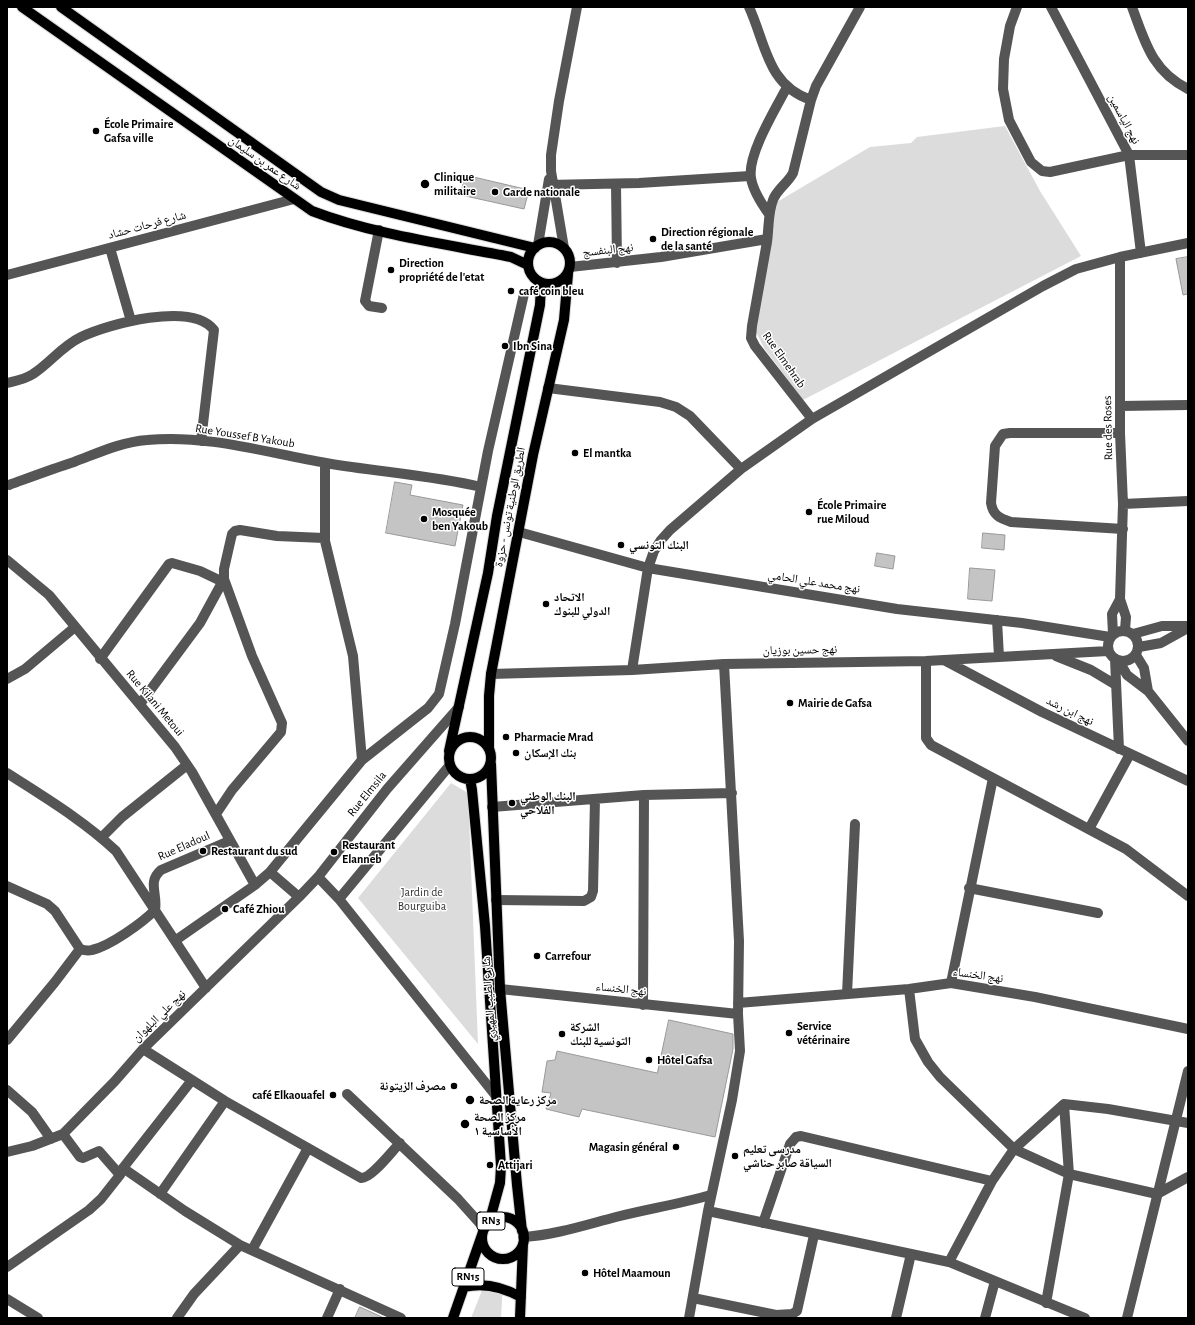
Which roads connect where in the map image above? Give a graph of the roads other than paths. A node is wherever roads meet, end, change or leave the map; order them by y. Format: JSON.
{"nodes":[{"id":1,"x":22,"y":7,"type":"edge"},
{"id":2,"x":61,"y":7,"type":"edge"},
{"id":3,"x":577,"y":7,"type":"edge"},
{"id":4,"x":749,"y":7,"type":"edge"},
{"id":5,"x":860,"y":7,"type":"edge"},
{"id":6,"x":1018,"y":7,"type":"edge"},
{"id":7,"x":1051,"y":7,"type":"edge"},
{"id":8,"x":1132,"y":7,"type":"edge"},
{"id":9,"x":787,"y":87,"type":"junction"},
{"id":10,"x":1188,"y":89,"type":"edge"},
{"id":11,"x":811,"y":100,"type":"junction"},
{"id":12,"x":1129,"y":155,"type":"junction"},
{"id":13,"x":1188,"y":155,"type":"edge"},
{"id":14,"x":750,"y":176,"type":"junction"},
{"id":15,"x":616,"y":184,"type":"junction"},
{"id":16,"x":551,"y":186,"type":"junction"},
{"id":17,"x":294,"y":199,"type":"junction"},
{"id":18,"x":769,"y":214,"type":"junction"},
{"id":19,"x":379,"y":230,"type":"junction"},
{"id":20,"x":767,"y":239,"type":"junction"},
{"id":21,"x":1188,"y":243,"type":"edge"},
{"id":22,"x":536,"y":247,"type":"junction"},
{"id":23,"x":110,"y":248,"type":"junction"},
{"id":24,"x":564,"y":248,"type":"junction"},
{"id":25,"x":1141,"y":253,"type":"junction"},
{"id":26,"x":1120,"y":257,"type":"junction"},
{"id":27,"x":617,"y":263,"type":"junction"},
{"id":28,"x":528,"y":265,"type":"junction"},
{"id":29,"x":569,"y":270,"type":"junction"},
{"id":30,"x":7,"y":275,"type":"edge"},
{"id":31,"x":541,"y":284,"type":"junction"},
{"id":32,"x":524,"y":294,"type":"dead end"},
{"id":33,"x":382,"y":308,"type":"dead end"},
{"id":34,"x":131,"y":321,"type":"junction"},
{"id":35,"x":7,"y":383,"type":"edge"},
{"id":36,"x":548,"y":388,"type":"junction"},
{"id":37,"x":1188,"y":405,"type":"edge"},
{"id":38,"x":1120,"y":406,"type":"junction"},
{"id":39,"x":812,"y":419,"type":"junction"},
{"id":40,"x":1120,"y":433,"type":"junction"},
{"id":41,"x":201,"y":441,"type":"junction"},
{"id":42,"x":325,"y":463,"type":"junction"},
{"id":43,"x":741,"y":469,"type":"junction"},
{"id":44,"x":9,"y":485,"type":"dead end"},
{"id":45,"x":481,"y":487,"type":"junction"},
{"id":46,"x":1188,"y":501,"type":"edge"},
{"id":47,"x":1123,"y":504,"type":"junction"},
{"id":48,"x":1122,"y":529,"type":"junction"},
{"id":49,"x":519,"y":532,"type":"junction"},
{"id":50,"x":324,"y":538,"type":"junction"},
{"id":51,"x":7,"y":560,"type":"edge"},
{"id":52,"x":648,"y":568,"type":"junction"},
{"id":53,"x":224,"y":580,"type":"junction"},
{"id":54,"x":1120,"y":599,"type":"junction"},
{"id":55,"x":997,"y":620,"type":"junction"},
{"id":56,"x":75,"y":627,"type":"junction"},
{"id":57,"x":1188,"y":627,"type":"edge"},
{"id":58,"x":1129,"y":632,"type":"junction"},
{"id":59,"x":1111,"y":636,"type":"junction"},
{"id":60,"x":1137,"y":651,"type":"junction"},
{"id":61,"x":1054,"y":655,"type":"junction"},
{"id":62,"x":999,"y":657,"type":"junction"},
{"id":63,"x":1114,"y":657,"type":"junction"},
{"id":64,"x":100,"y":659,"type":"junction"},
{"id":65,"x":944,"y":660,"type":"junction"},
{"id":66,"x":926,"y":661,"type":"junction"},
{"id":67,"x":724,"y":664,"type":"junction"},
{"id":68,"x":632,"y":670,"type":"junction"},
{"id":69,"x":491,"y":674,"type":"junction"},
{"id":70,"x":7,"y":679,"type":"edge"},
{"id":71,"x":1116,"y":685,"type":"junction"},
{"id":72,"x":1148,"y":691,"type":"junction"},
{"id":73,"x":140,"y":704,"type":"junction"},
{"id":74,"x":459,"y":707,"type":"junction"},
{"id":75,"x":1188,"y":741,"type":"edge"},
{"id":76,"x":489,"y":748,"type":"junction"},
{"id":77,"x":1119,"y":750,"type":"junction"},
{"id":78,"x":449,"y":751,"type":"junction"},
{"id":79,"x":1130,"y":754,"type":"junction"},
{"id":80,"x":362,"y":760,"type":"junction"},
{"id":81,"x":491,"y":764,"type":"junction"},
{"id":82,"x":187,"y":765,"type":"junction"},
{"id":83,"x":450,"y":765,"type":"junction"},
{"id":84,"x":7,"y":773,"type":"edge"},
{"id":85,"x":993,"y":778,"type":"junction"},
{"id":86,"x":470,"y":779,"type":"junction"},
{"id":87,"x":1188,"y":781,"type":"edge"},
{"id":88,"x":732,"y":793,"type":"junction"},
{"id":89,"x":644,"y":795,"type":"junction"},
{"id":90,"x":595,"y":799,"type":"junction"},
{"id":91,"x":492,"y":807,"type":"junction"},
{"id":92,"x":216,"y":814,"type":"junction"},
{"id":93,"x":855,"y":824,"type":"dead end"},
{"id":94,"x":1089,"y":829,"type":"junction"},
{"id":95,"x":102,"y":838,"type":"junction"},
{"id":96,"x":229,"y":841,"type":"junction"},
{"id":97,"x":270,"y":872,"type":"junction"},
{"id":98,"x":318,"y":877,"type":"junction"},
{"id":99,"x":255,"y":885,"type":"junction"},
{"id":100,"x":7,"y":886,"type":"edge"},
{"id":101,"x":970,"y":888,"type":"junction"},
{"id":102,"x":1188,"y":896,"type":"edge"},
{"id":103,"x":299,"y":897,"type":"junction"},
{"id":104,"x":339,"y":899,"type":"junction"},
{"id":105,"x":496,"y":900,"type":"junction"},
{"id":106,"x":155,"y":910,"type":"junction"},
{"id":107,"x":1098,"y":913,"type":"dead end"},
{"id":108,"x":176,"y":940,"type":"junction"},
{"id":109,"x":80,"y":949,"type":"junction"},
{"id":110,"x":951,"y":983,"type":"junction"},
{"id":111,"x":206,"y":988,"type":"junction"},
{"id":112,"x":500,"y":989,"type":"junction"},
{"id":113,"x":909,"y":989,"type":"junction"},
{"id":114,"x":848,"y":994,"type":"junction"},
{"id":115,"x":738,"y":1003,"type":"junction"},
{"id":116,"x":643,"y":1004,"type":"junction"},
{"id":117,"x":738,"y":1014,"type":"junction"},
{"id":118,"x":1188,"y":1028,"type":"edge"},
{"id":119,"x":7,"y":1040,"type":"edge"},
{"id":120,"x":143,"y":1049,"type":"junction"},
{"id":121,"x":1188,"y":1070,"type":"edge"},
{"id":122,"x":192,"y":1080,"type":"junction"},
{"id":123,"x":7,"y":1090,"type":"edge"},
{"id":124,"x":347,"y":1094,"type":"dead end"},
{"id":125,"x":496,"y":1096,"type":"junction"},
{"id":126,"x":225,"y":1101,"type":"junction"},
{"id":127,"x":1064,"y":1104,"type":"junction"},
{"id":128,"x":1175,"y":1121,"type":"junction"},
{"id":129,"x":1188,"y":1123,"type":"edge"},
{"id":130,"x":63,"y":1134,"type":"junction"},
{"id":131,"x":51,"y":1138,"type":"junction"},
{"id":132,"x":400,"y":1143,"type":"junction"},
{"id":133,"x":308,"y":1148,"type":"junction"},
{"id":134,"x":1014,"y":1149,"type":"junction"},
{"id":135,"x":7,"y":1152,"type":"edge"},
{"id":136,"x":122,"y":1172,"type":"junction"},
{"id":137,"x":1069,"y":1174,"type":"junction"},
{"id":138,"x":1188,"y":1177,"type":"edge"},
{"id":139,"x":992,"y":1181,"type":"junction"},
{"id":140,"x":160,"y":1194,"type":"junction"},
{"id":141,"x":1157,"y":1194,"type":"junction"},
{"id":142,"x":711,"y":1195,"type":"junction"},
{"id":143,"x":708,"y":1211,"type":"junction"},
{"id":144,"x":763,"y":1223,"type":"junction"},
{"id":145,"x":485,"y":1229,"type":"junction"},
{"id":146,"x":814,"y":1235,"type":"junction"},
{"id":147,"x":523,"y":1237,"type":"junction"},
{"id":148,"x":240,"y":1245,"type":"junction"},
{"id":149,"x":252,"y":1250,"type":"junction"},
{"id":150,"x":911,"y":1254,"type":"junction"},
{"id":151,"x":949,"y":1262,"type":"junction"},
{"id":152,"x":7,"y":1267,"type":"edge"},
{"id":153,"x":995,"y":1281,"type":"junction"},
{"id":154,"x":464,"y":1287,"type":"junction"},
{"id":155,"x":340,"y":1289,"type":"junction"},
{"id":156,"x":521,"y":1297,"type":"junction"},
{"id":157,"x":693,"y":1298,"type":"junction"},
{"id":158,"x":7,"y":1299,"type":"edge"},
{"id":159,"x":1046,"y":1303,"type":"junction"},
{"id":160,"x":775,"y":1316,"type":"edge"},
{"id":161,"x":38,"y":1318,"type":"edge"},
{"id":162,"x":177,"y":1318,"type":"edge"},
{"id":163,"x":327,"y":1318,"type":"edge"},
{"id":164,"x":401,"y":1318,"type":"edge"},
{"id":165,"x":453,"y":1318,"type":"edge"},
{"id":166,"x":520,"y":1318,"type":"edge"},
{"id":167,"x":689,"y":1318,"type":"edge"},
{"id":168,"x":896,"y":1318,"type":"edge"},
{"id":169,"x":984,"y":1318,"type":"edge"},
{"id":170,"x":1085,"y":1318,"type":"edge"},
{"id":171,"x":1127,"y":1318,"type":"edge"}],
"edges":[{"from":1,"to":17,"type":"main road","name":"شارع عمر بن سليمان"},
{"from":2,"to":22,"type":"main road","name":"شارع عمر بن سليمان"},
{"from":3,"to":16,"type":"street"},
{"from":4,"to":9,"type":"street"},
{"from":5,"to":11,"type":"street","name":"Rue Elmehrab"},
{"from":6,"to":12,"type":"street"},
{"from":7,"to":12,"type":"street","name":"نهج الياسمين"},
{"from":8,"to":10,"type":"street"},
{"from":9,"to":11,"type":"street"},
{"from":9,"to":14,"type":"street"},
{"from":11,"to":18,"type":"street","name":"Rue Elmehrab"},
{"from":12,"to":13,"type":"street"},
{"from":12,"to":25,"type":"street","name":"نهج الياسمين"},
{"from":14,"to":15,"type":"street"},
{"from":14,"to":18,"type":"street"},
{"from":15,"to":16,"type":"street"},
{"from":15,"to":27,"type":"street"},
{"from":16,"to":22,"type":"street"},
{"from":16,"to":24,"type":"street"},
{"from":17,"to":19,"type":"main road","name":"شارع عمر بن سليمان"},
{"from":17,"to":23,"type":"street","name":"شارع فرحات حشاد"},
{"from":18,"to":20,"type":"street","name":"Rue Elmehrab"},
{"from":19,"to":28,"type":"main road","name":"شارع عمر بن سليمان"},
{"from":19,"to":33,"type":"street"},
{"from":20,"to":27,"type":"street","name":"نهج البنفسج"},
{"from":20,"to":39,"type":"street","name":"Rue Elmehrab"},
{"from":21,"to":25,"type":"street"},
{"from":22,"to":24,"type":"main road"},
{"from":22,"to":28,"type":"main road"},
{"from":23,"to":30,"type":"street","name":"شارع فرحات حشاد"},
{"from":23,"to":34,"type":"street"},
{"from":24,"to":29,"type":"main road"},
{"from":25,"to":26,"type":"street"},
{"from":26,"to":38,"type":"street","name":"Rue des Roses"},
{"from":26,"to":39,"type":"street"},
{"from":27,"to":29,"type":"street","name":"نهج البنفسج"},
{"from":28,"to":31,"type":"main road"},
{"from":29,"to":31,"type":"main road"},
{"from":29,"to":36,"type":"main road","name":"الطريق الوطنية تونس - حزوة"},
{"from":31,"to":74,"type":"main road","name":"الطريق الوطنية تونس - حزوة"},
{"from":32,"to":45,"type":"street"},
{"from":34,"to":35,"type":"street"},
{"from":34,"to":41,"type":"street"},
{"from":36,"to":43,"type":"street"},
{"from":36,"to":49,"type":"main road","name":"الطريق الوطنية تونس - حزوة"},
{"from":37,"to":38,"type":"street"},
{"from":38,"to":40,"type":"street","name":"Rue des Roses"},
{"from":39,"to":43,"type":"street"},
{"from":40,"to":47,"type":"street","name":"Rue des Roses"},
{"from":40,"to":48,"type":"street"},
{"from":41,"to":42,"type":"street","name":"Rue Youssef B Yakoub"},
{"from":41,"to":44,"type":"street","name":"Rue Youssef B Yakoub"},
{"from":42,"to":45,"type":"street","name":"Rue Youssef B Yakoub"},
{"from":42,"to":50,"type":"street"},
{"from":43,"to":52,"type":"street"},
{"from":45,"to":80,"type":"street"},
{"from":46,"to":47,"type":"street"},
{"from":47,"to":48,"type":"street","name":"Rue des Roses"},
{"from":48,"to":54,"type":"street","name":"Rue des Roses"},
{"from":49,"to":52,"type":"street","name":"نهج محمد علي الحامي"},
{"from":49,"to":69,"type":"main road","name":"الطريق الوطنية تونس - حزوة"},
{"from":50,"to":53,"type":"street"},
{"from":50,"to":80,"type":"street"},
{"from":51,"to":56,"type":"street","name":"Rue Kilani Metoui"},
{"from":52,"to":55,"type":"street","name":"نهج محمد علي الحامي"},
{"from":52,"to":68,"type":"street"},
{"from":53,"to":64,"type":"street"},
{"from":53,"to":73,"type":"street"},
{"from":53,"to":92,"type":"street"},
{"from":54,"to":58,"type":"street","name":"Rue des Roses"},
{"from":54,"to":59,"type":"street","name":"Rue des Roses"},
{"from":55,"to":59,"type":"street","name":"نهج محمد علي الحامي"},
{"from":55,"to":62,"type":"street"},
{"from":56,"to":64,"type":"street","name":"Rue Kilani Metoui"},
{"from":56,"to":70,"type":"street"},
{"from":57,"to":58,"type":"street"},
{"from":57,"to":60,"type":"street"},
{"from":58,"to":59,"type":"street"},
{"from":58,"to":60,"type":"street"},
{"from":59,"to":63,"type":"street"},
{"from":60,"to":63,"type":"street"},
{"from":60,"to":72,"type":"street"},
{"from":61,"to":62,"type":"street","name":"نهج حسين بوزيان"},
{"from":61,"to":63,"type":"street","name":"نهج حسين بوزيان"},
{"from":61,"to":71,"type":"street"},
{"from":62,"to":65,"type":"street","name":"نهج حسين بوزيان"},
{"from":63,"to":71,"type":"street"},
{"from":63,"to":72,"type":"street"},
{"from":64,"to":73,"type":"street","name":"Rue Kilani Metoui"},
{"from":65,"to":66,"type":"street","name":"نهج حسين بوزيان"},
{"from":65,"to":77,"type":"street","name":"نهج ابن رشد"},
{"from":66,"to":67,"type":"street","name":"نهج حسين بوزيان"},
{"from":66,"to":85,"type":"street"},
{"from":67,"to":68,"type":"street","name":"نهج حسين بوزيان"},
{"from":67,"to":88,"type":"street"},
{"from":68,"to":69,"type":"street","name":"نهج حسين بوزيان"},
{"from":69,"to":76,"type":"main road","name":"الطريق الوطنية تونس - حزوة"},
{"from":71,"to":77,"type":"street"},
{"from":72,"to":75,"type":"street"},
{"from":73,"to":82,"type":"street","name":"Rue Kilani Metoui"},
{"from":74,"to":78,"type":"main road","name":"الطريق الوطنية تونس - حزوة"},
{"from":74,"to":98,"type":"street","name":"Rue Elmsila"},
{"from":76,"to":78,"type":"main road"},
{"from":76,"to":81,"type":"main road"},
{"from":77,"to":79,"type":"street","name":"نهج ابن رشد"},
{"from":78,"to":83,"type":"main road"},
{"from":79,"to":87,"type":"street","name":"نهج ابن رشد"},
{"from":79,"to":94,"type":"street"},
{"from":80,"to":97,"type":"street"},
{"from":81,"to":86,"type":"main road"},
{"from":81,"to":91,"type":"main road","name":"شارع الطيب المهيري"},
{"from":82,"to":92,"type":"street","name":"Rue Kilani Metoui"},
{"from":82,"to":95,"type":"street"},
{"from":83,"to":86,"type":"main road"},
{"from":83,"to":104,"type":"street"},
{"from":84,"to":95,"type":"street"},
{"from":85,"to":94,"type":"street"},
{"from":85,"to":101,"type":"street"},
{"from":86,"to":125,"type":"main road","name":"شارع الطيب المهيري"},
{"from":88,"to":89,"type":"street"},
{"from":88,"to":115,"type":"street"},
{"from":89,"to":90,"type":"street"},
{"from":89,"to":116,"type":"street"},
{"from":90,"to":91,"type":"street"},
{"from":90,"to":105,"type":"street"},
{"from":91,"to":105,"type":"main road","name":"شارع الطيب المهيري"},
{"from":92,"to":96,"type":"street","name":"Rue Kilani Metoui"},
{"from":93,"to":114,"type":"street"},
{"from":94,"to":102,"type":"street"},
{"from":95,"to":106,"type":"street"},
{"from":96,"to":99,"type":"street","name":"Rue Kilani Metoui"},
{"from":96,"to":106,"type":"street","name":"Rue Eladoul"},
{"from":97,"to":99,"type":"street"},
{"from":97,"to":103,"type":"street"},
{"from":98,"to":103,"type":"street","name":"نهج علي البلهوان"},
{"from":98,"to":104,"type":"street"},
{"from":99,"to":108,"type":"street"},
{"from":100,"to":109,"type":"street"},
{"from":101,"to":107,"type":"street"},
{"from":101,"to":110,"type":"street"},
{"from":103,"to":111,"type":"street","name":"نهج علي البلهوان"},
{"from":104,"to":125,"type":"street"},
{"from":105,"to":112,"type":"main road","name":"شارع الطيب المهيري"},
{"from":106,"to":108,"type":"street"},
{"from":106,"to":109,"type":"street"},
{"from":108,"to":111,"type":"street"},
{"from":109,"to":119,"type":"street"},
{"from":110,"to":113,"type":"street","name":"نهج الخنساء"},
{"from":110,"to":118,"type":"street","name":"نهج الخنساء"},
{"from":111,"to":120,"type":"street","name":"نهج علي البلهوان"},
{"from":112,"to":116,"type":"street","name":"نهج الخنساء"},
{"from":112,"to":147,"type":"main road","name":"شارع الطيب المهيري"},
{"from":113,"to":114,"type":"street","name":"نهج الخنساء"},
{"from":113,"to":134,"type":"street"},
{"from":114,"to":115,"type":"street","name":"نهج الخنساء"},
{"from":115,"to":117,"type":"street"},
{"from":116,"to":117,"type":"street","name":"نهج الخنساء"},
{"from":117,"to":142,"type":"street"},
{"from":120,"to":122,"type":"street"},
{"from":120,"to":130,"type":"street","name":"نهج علي البلهوان"},
{"from":121,"to":128,"type":"street"},
{"from":122,"to":126,"type":"street"},
{"from":122,"to":136,"type":"street"},
{"from":123,"to":131,"type":"street"},
{"from":124,"to":132,"type":"street"},
{"from":125,"to":145,"type":"main road","name":"شارع الطيب المهيري"},
{"from":126,"to":133,"type":"street"},
{"from":126,"to":140,"type":"street"},
{"from":127,"to":128,"type":"street"},
{"from":127,"to":134,"type":"street"},
{"from":127,"to":137,"type":"street"},
{"from":128,"to":129,"type":"street"},
{"from":128,"to":141,"type":"street"},
{"from":130,"to":131,"type":"street","name":"نهج علي البلهوان"},
{"from":130,"to":136,"type":"street"},
{"from":131,"to":135,"type":"street","name":"نهج علي البلهوان"},
{"from":132,"to":133,"type":"street"},
{"from":132,"to":145,"type":"street"},
{"from":133,"to":149,"type":"street"},
{"from":134,"to":137,"type":"street"},
{"from":134,"to":139,"type":"street"},
{"from":136,"to":140,"type":"street"},
{"from":136,"to":152,"type":"street"},
{"from":137,"to":141,"type":"street"},
{"from":137,"to":159,"type":"street"},
{"from":138,"to":141,"type":"street"},
{"from":139,"to":144,"type":"street"},
{"from":139,"to":151,"type":"street"},
{"from":140,"to":148,"type":"street"},
{"from":141,"to":171,"type":"street"},
{"from":142,"to":143,"type":"street"},
{"from":142,"to":147,"type":"street"},
{"from":143,"to":144,"type":"street"},
{"from":143,"to":157,"type":"street"},
{"from":144,"to":146,"type":"street"},
{"from":145,"to":147,"type":"main road","number":"RN3"},
{"from":145,"to":147,"type":"main road","number":"RN3"},
{"from":145,"to":154,"type":"main road","number":"RN15"},
{"from":146,"to":150,"type":"street"},
{"from":146,"to":160,"type":"street"},
{"from":147,"to":156,"type":"main road","name":"شارع الطيب المهيري"},
{"from":148,"to":149,"type":"street"},
{"from":148,"to":162,"type":"street"},
{"from":149,"to":155,"type":"street"},
{"from":150,"to":151,"type":"street"},
{"from":150,"to":168,"type":"street"},
{"from":151,"to":153,"type":"street"},
{"from":153,"to":159,"type":"street"},
{"from":153,"to":169,"type":"street"},
{"from":154,"to":156,"type":"main road"},
{"from":154,"to":165,"type":"main road","number":"RN15"},
{"from":155,"to":163,"type":"street"},
{"from":155,"to":164,"type":"street"},
{"from":156,"to":166,"type":"main road","name":"شارع الطيب المهيري"},
{"from":157,"to":160,"type":"street"},
{"from":157,"to":167,"type":"street"},
{"from":158,"to":161,"type":"street"},
{"from":159,"to":170,"type":"street"}]}
